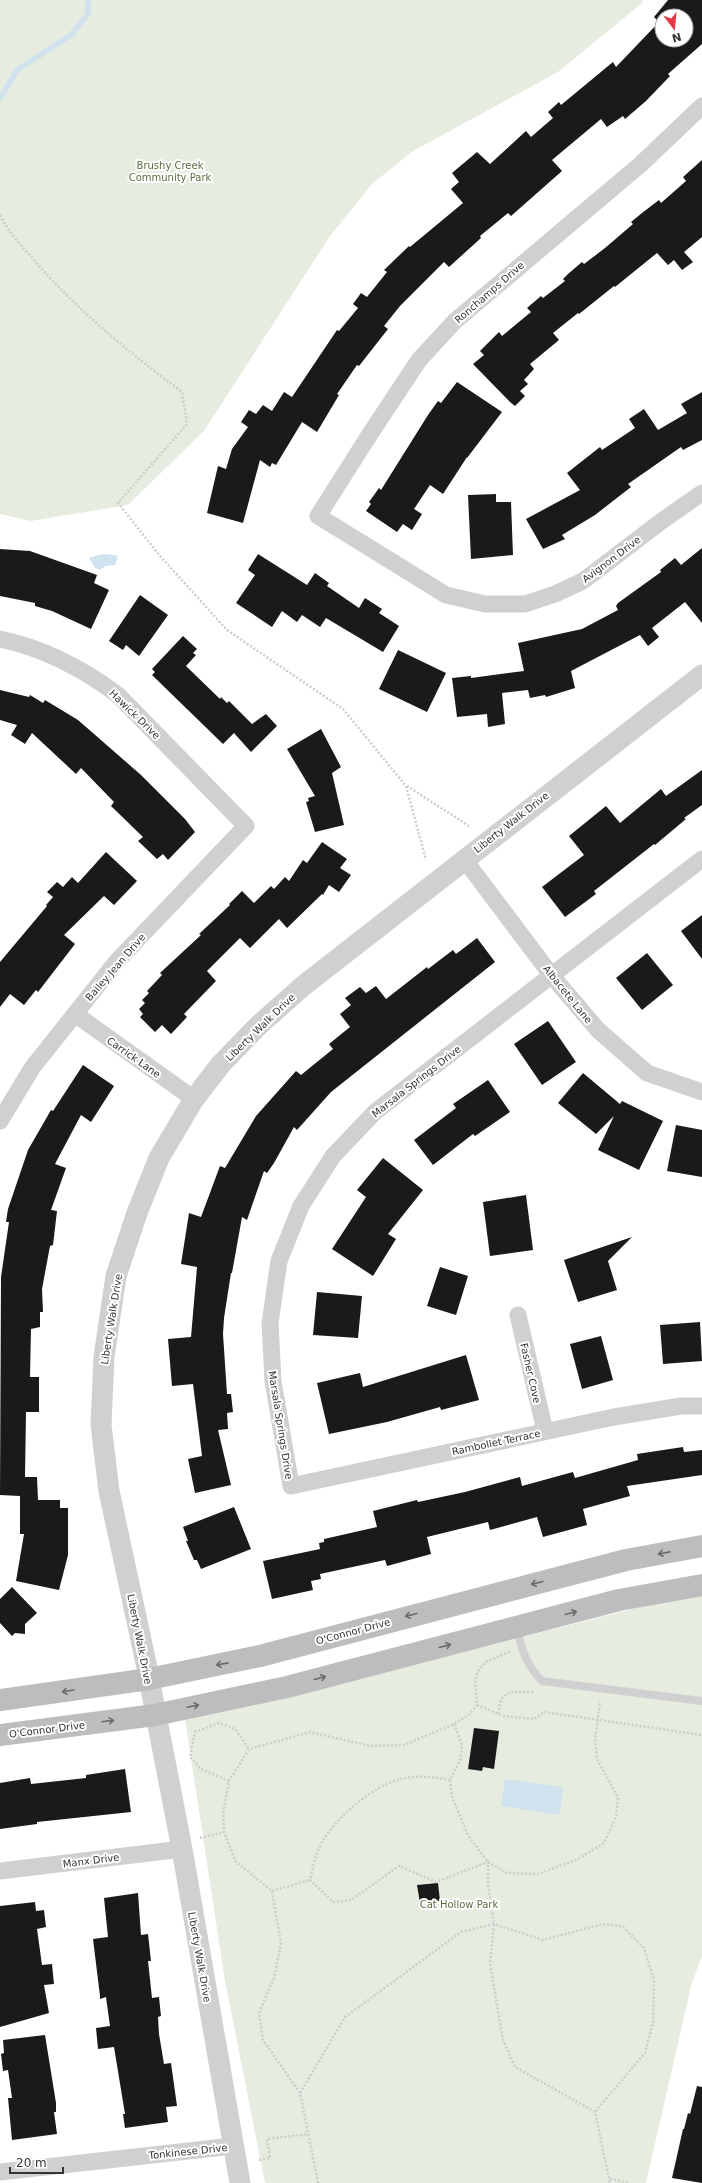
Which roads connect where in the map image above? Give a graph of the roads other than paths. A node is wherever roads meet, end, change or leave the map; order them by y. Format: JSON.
{"nodes":[{"id":1,"x":702,"y":106,"type":"edge"},
{"id":2,"x":702,"y":493,"type":"edge"},
{"id":3,"x":318,"y":516,"type":"joint"},
{"id":4,"x":0,"y":639,"type":"edge"},
{"id":5,"x":702,"y":675,"type":"edge"},
{"id":6,"x":246,"y":826,"type":"joint"},
{"id":7,"x":464,"y":859,"type":"junction"},
{"id":8,"x":702,"y":859,"type":"edge"},
{"id":9,"x":552,"y":976,"type":"junction"},
{"id":10,"x":75,"y":1014,"type":"junction"},
{"id":11,"x":702,"y":1092,"type":"edge"},
{"id":12,"x":194,"y":1099,"type":"junction"},
{"id":13,"x":0,"y":1121,"type":"edge"},
{"id":14,"x":518,"y":1315,"type":"dead end"},
{"id":15,"x":702,"y":1406,"type":"edge"},
{"id":16,"x":544,"y":1432,"type":"junction"},
{"id":17,"x":291,"y":1486,"type":"joint"},
{"id":18,"x":702,"y":1546,"type":"edge"},
{"id":19,"x":702,"y":1585,"type":"edge"},
{"id":20,"x":517,"y":1627,"type":"junction"},
{"id":21,"x":148,"y":1680,"type":"junction"},
{"id":22,"x":0,"y":1700,"type":"edge"},
{"id":23,"x":702,"y":1701,"type":"edge"},
{"id":24,"x":155,"y":1715,"type":"junction"},
{"id":25,"x":0,"y":1735,"type":"edge"},
{"id":26,"x":190,"y":1844,"type":"junction"},
{"id":27,"x":0,"y":1871,"type":"edge"},
{"id":28,"x":233,"y":2146,"type":"junction"},
{"id":29,"x":0,"y":2172,"type":"edge"},
{"id":30,"x":240,"y":2183,"type":"edge"}],
"edges":[{"from":1,"to":3,"type":"street","name":"Ronchamps Drive"},
{"from":2,"to":3,"type":"street","name":"Avignon Drive"},
{"from":4,"to":6,"type":"street","name":"Hawick Drive"},
{"from":5,"to":7,"type":"street","name":"Liberty Walk Drive"},
{"from":6,"to":10,"type":"street","name":"Bailey Jean Drive"},
{"from":7,"to":9,"type":"street","name":"Albacete Lane"},
{"from":7,"to":12,"type":"street","name":"Liberty Walk Drive"},
{"from":8,"to":9,"type":"street","name":"Marsala Springs Drive"},
{"from":9,"to":11,"type":"street","name":"Albacete Lane"},
{"from":9,"to":17,"type":"street","name":"Marsala Springs Drive"},
{"from":10,"to":12,"type":"street","name":"Carrick Lane"},
{"from":10,"to":13,"type":"street","name":"Bailey Jean Drive"},
{"from":12,"to":21,"type":"street","name":"Liberty Walk Drive"},
{"from":14,"to":16,"type":"street","name":"Fasher Cove"},
{"from":15,"to":16,"type":"street","name":"Rambollet Terrace"},
{"from":16,"to":17,"type":"street","name":"Rambollet Terrace"},
{"from":18,"to":21,"type":"main road","name":"O'Connor Drive","one_way":true},
{"from":20,"to":19,"type":"main road","name":"O'Connor Drive","one_way":true},
{"from":20,"to":23,"type":"lane"},
{"from":24,"to":20,"type":"main road","name":"O'Connor Drive","one_way":true},
{"from":21,"to":22,"type":"main road","name":"O'Connor Drive","one_way":true},
{"from":21,"to":24,"type":"street","name":"Liberty Walk Drive"},
{"from":25,"to":24,"type":"main road","name":"O'Connor Drive","one_way":true},
{"from":24,"to":26,"type":"street","name":"Liberty Walk Drive"},
{"from":26,"to":27,"type":"street","name":"Manx Drive"},
{"from":26,"to":28,"type":"street","name":"Liberty Walk Drive"},
{"from":28,"to":29,"type":"street","name":"Tonkinese Drive"},
{"from":28,"to":30,"type":"street","name":"Liberty Walk Drive"}]}
